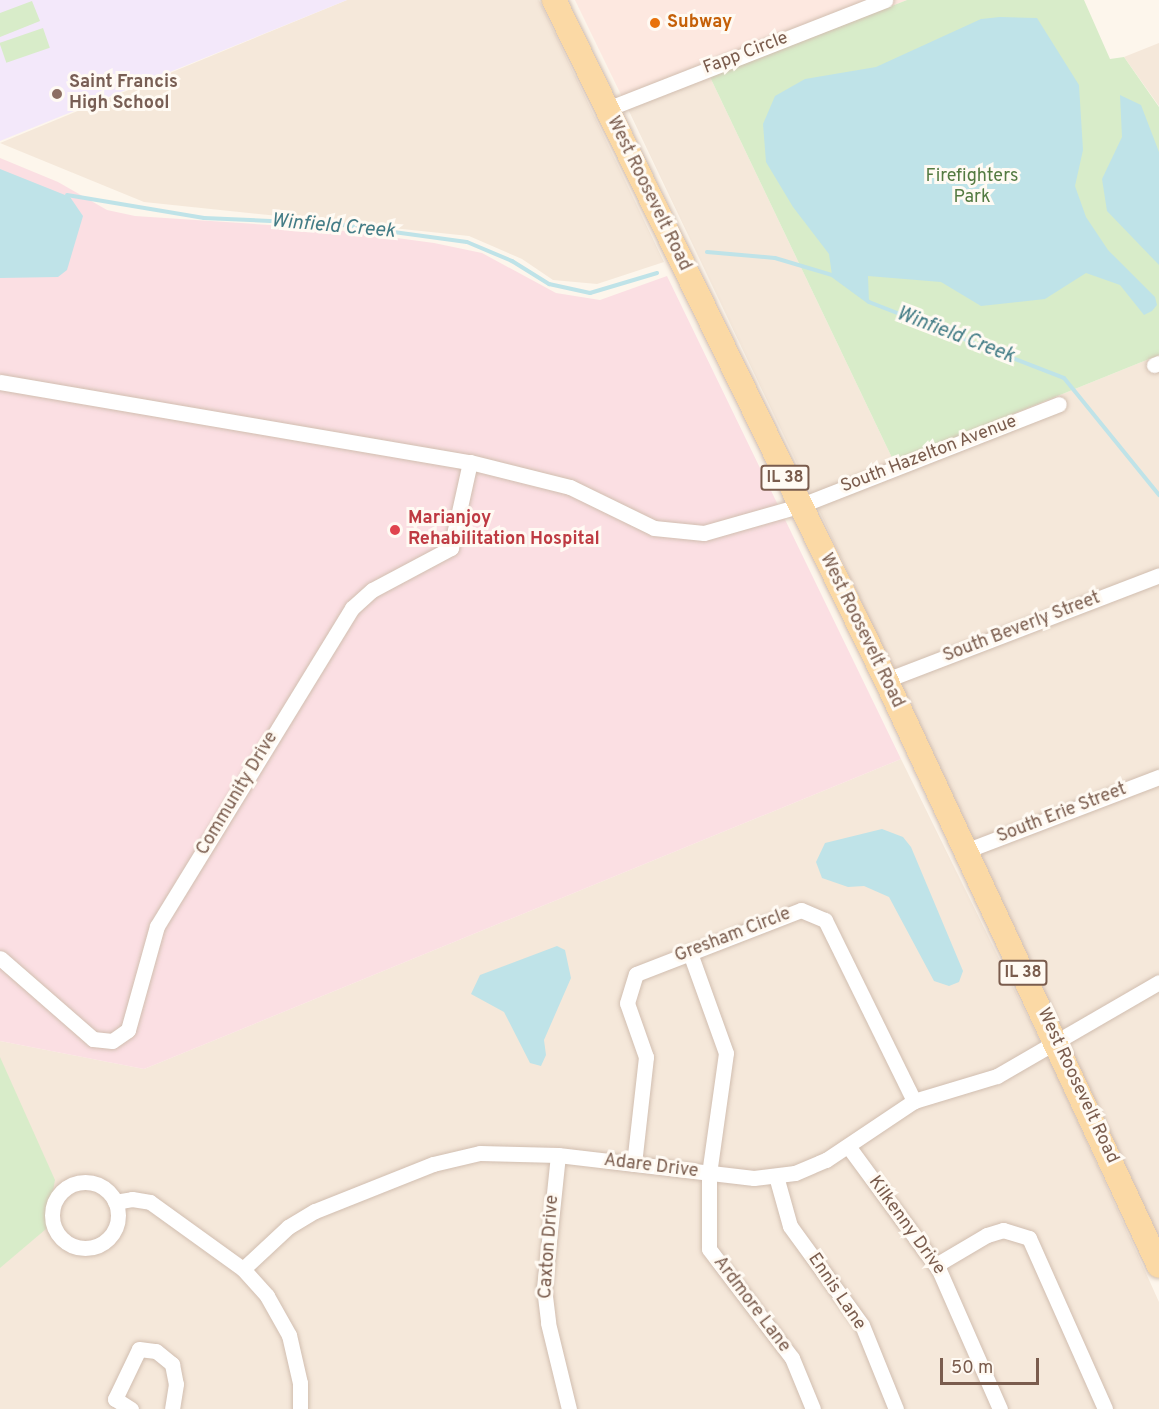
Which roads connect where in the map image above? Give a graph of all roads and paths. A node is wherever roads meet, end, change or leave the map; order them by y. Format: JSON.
{"nodes":[{"id":1,"x":554,"y":0,"type":"edge"},
{"id":2,"x":885,"y":0,"type":"edge"},
{"id":3,"x":607,"y":109,"type":"junction"},
{"id":4,"x":0,"y":382,"type":"edge"},
{"id":5,"x":1059,"y":404,"type":"dead end"},
{"id":6,"x":470,"y":462,"type":"junction"},
{"id":7,"x":799,"y":506,"type":"junction"},
{"id":8,"x":1159,"y":575,"type":"edge"},
{"id":9,"x":886,"y":680,"type":"junction"},
{"id":10,"x":1159,"y":777,"type":"edge"},
{"id":11,"x":965,"y":851,"type":"junction"},
{"id":12,"x":690,"y":953,"type":"junction"},
{"id":13,"x":0,"y":958,"type":"edge"},
{"id":14,"x":1159,"y":982,"type":"edge"},
{"id":15,"x":1056,"y":1043,"type":"junction"},
{"id":16,"x":914,"y":1101,"type":"junction"},
{"id":17,"x":848,"y":1146,"type":"junction"},
{"id":18,"x":558,"y":1155,"type":"junction"},
{"id":19,"x":634,"y":1164,"type":"junction"},
{"id":20,"x":709,"y":1174,"type":"junction"},
{"id":21,"x":776,"y":1176,"type":"junction"},
{"id":22,"x":115,"y":1202,"type":"junction"},
{"id":23,"x":936,"y":1265,"type":"junction"},
{"id":24,"x":1159,"y":1266,"type":"edge"},
{"id":25,"x":243,"y":1269,"type":"junction"},
{"id":26,"x":131,"y":1409,"type":"edge"},
{"id":27,"x":172,"y":1409,"type":"edge"},
{"id":28,"x":300,"y":1409,"type":"edge"},
{"id":29,"x":569,"y":1409,"type":"edge"},
{"id":30,"x":813,"y":1409,"type":"edge"},
{"id":31,"x":896,"y":1409,"type":"edge"},
{"id":32,"x":1000,"y":1409,"type":"edge"},
{"id":33,"x":1106,"y":1409,"type":"edge"}],
"edges":[{"from":1,"to":3,"type":"main road","name":"West Roosevelt Road","number":"IL 38"},
{"from":2,"to":3,"type":"street","name":"Fapp Circle"},
{"from":3,"to":7,"type":"main road","name":"West Roosevelt Road","number":"IL 38"},
{"from":4,"to":6,"type":"street"},
{"from":5,"to":7,"type":"street","name":"South Hazelton Avenue"},
{"from":6,"to":7,"type":"street"},
{"from":6,"to":13,"type":"street","name":"Community Drive"},
{"from":7,"to":9,"type":"main road","name":"West Roosevelt Road","number":"IL 38"},
{"from":8,"to":9,"type":"street","name":"South Beverly Street"},
{"from":9,"to":11,"type":"main road","name":"West Roosevelt Road","number":"IL 38"},
{"from":10,"to":11,"type":"street","name":"South Erie Street"},
{"from":11,"to":15,"type":"main road","name":"West Roosevelt Road","number":"IL 38"},
{"from":12,"to":16,"type":"street","name":"Gresham Circle"},
{"from":12,"to":19,"type":"street","name":"Gresham Circle"},
{"from":12,"to":20,"type":"street","name":"Ardmore Lane"},
{"from":14,"to":15,"type":"street","name":"Adare Drive"},
{"from":15,"to":16,"type":"street","name":"Adare Drive"},
{"from":15,"to":24,"type":"main road","name":"West Roosevelt Road","number":"IL 38"},
{"from":16,"to":17,"type":"street","name":"Adare Drive"},
{"from":17,"to":21,"type":"street","name":"Adare Drive"},
{"from":17,"to":23,"type":"street","name":"Kilkenny Drive"},
{"from":18,"to":19,"type":"street","name":"Adare Drive"},
{"from":18,"to":25,"type":"street","name":"Adare Drive"},
{"from":18,"to":29,"type":"street","name":"Caxton Drive"},
{"from":19,"to":20,"type":"street","name":"Adare Drive"},
{"from":20,"to":21,"type":"street","name":"Adare Drive"},
{"from":20,"to":30,"type":"street","name":"Ardmore Lane"},
{"from":21,"to":31,"type":"street","name":"Ennis Lane"},
{"from":22,"to":22,"type":"street"},
{"from":22,"to":25,"type":"street"},
{"from":23,"to":32,"type":"street","name":"Kilkenny Drive"},
{"from":23,"to":33,"type":"street"},
{"from":25,"to":28,"type":"street"},
{"from":26,"to":27,"type":"street"}]}
